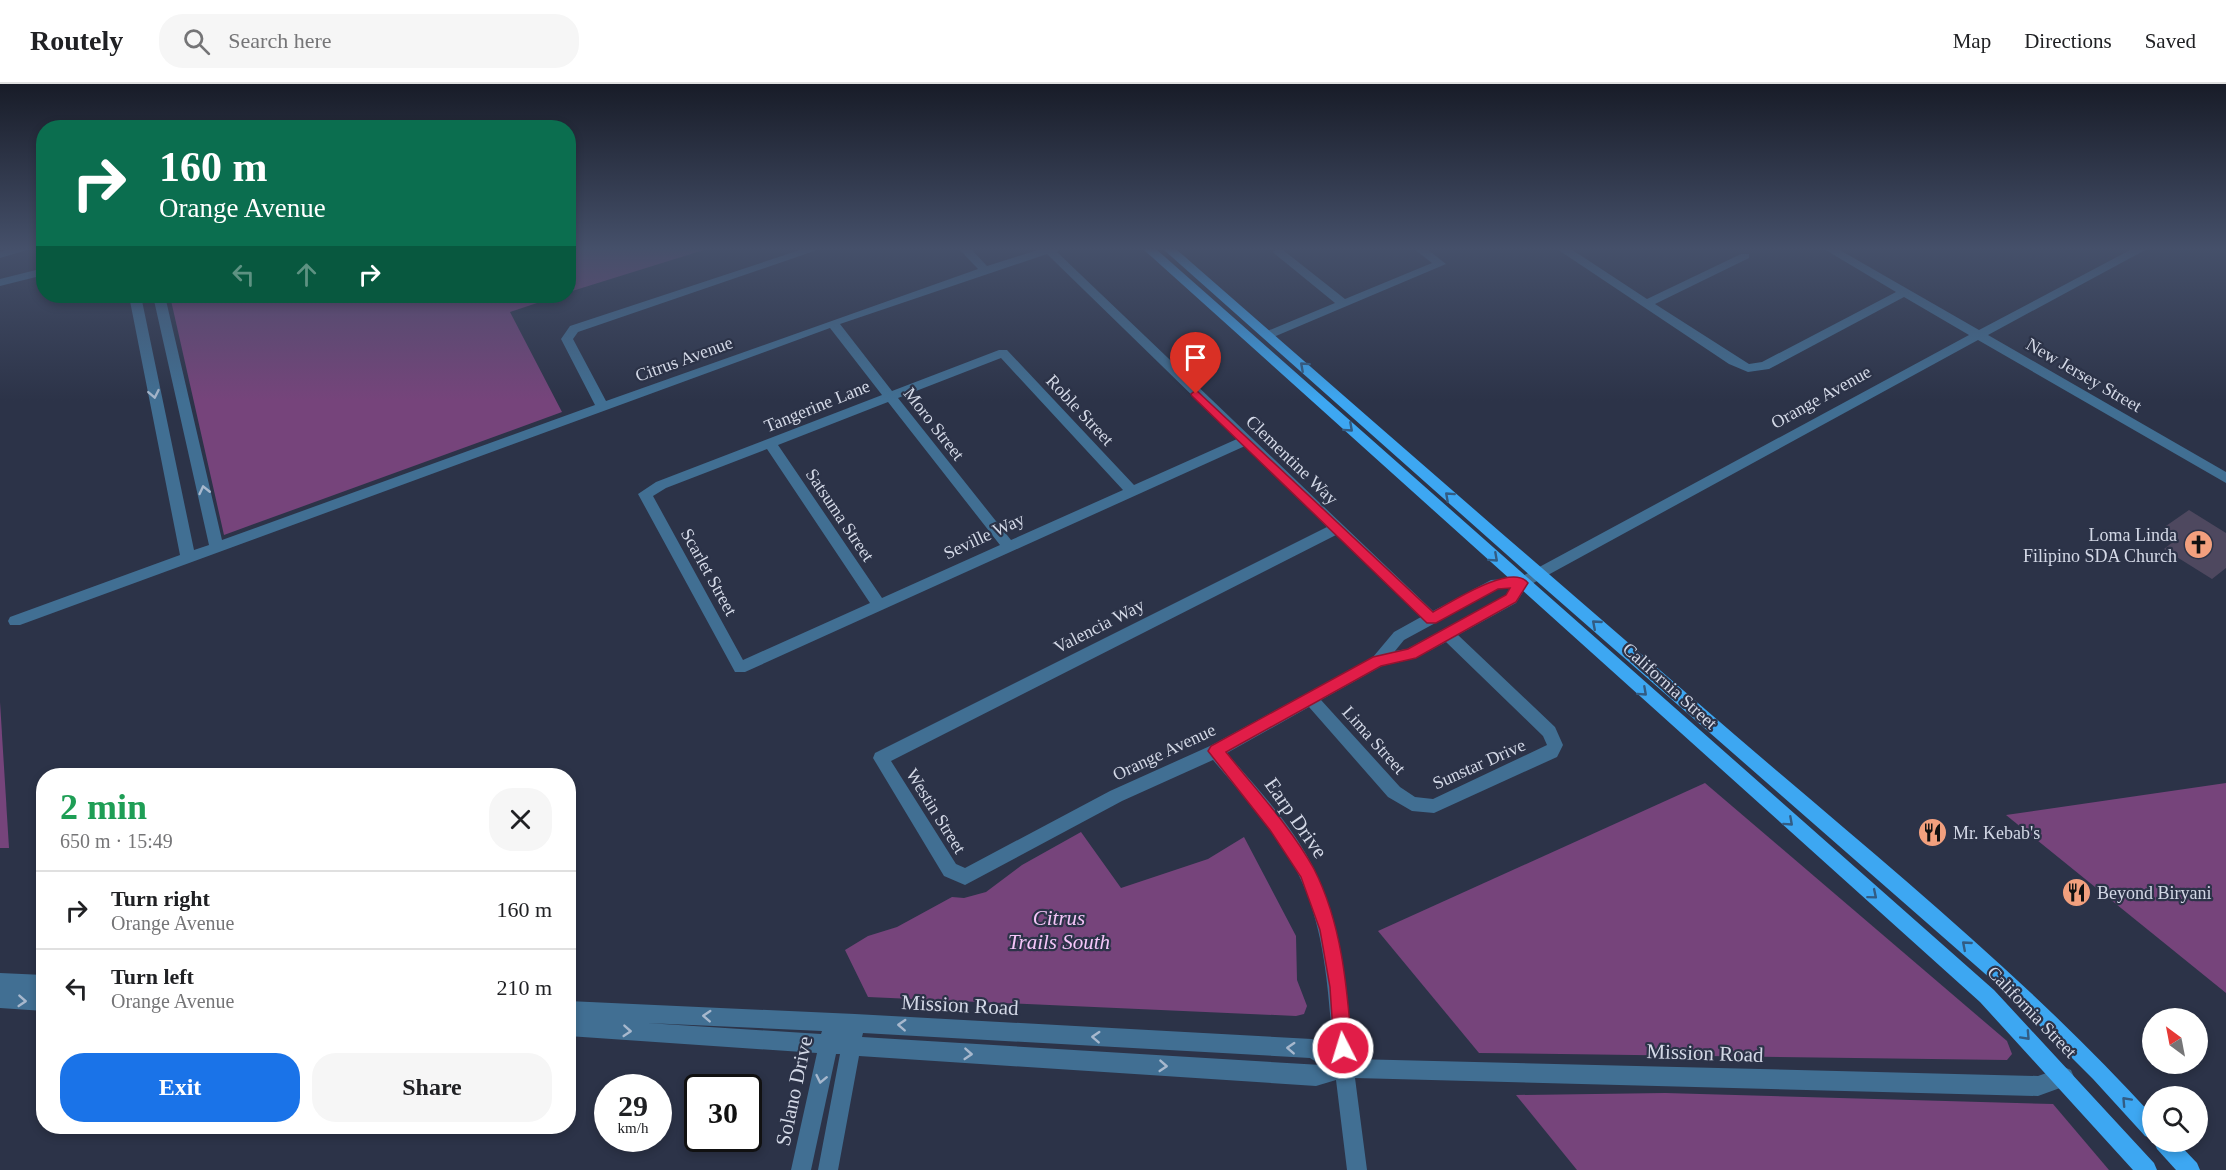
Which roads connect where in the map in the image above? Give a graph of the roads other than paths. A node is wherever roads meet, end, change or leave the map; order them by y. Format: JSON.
{"nodes":[{"id":1,"x":667,"y":300,"type":"edge"},
{"id":2,"x":899,"y":300,"type":"edge"},
{"id":3,"x":1102,"y":300,"type":"edge"},
{"id":4,"x":1205,"y":300,"type":"edge"},
{"id":5,"x":1228,"y":300,"type":"edge"},
{"id":6,"x":1338,"y":300,"type":"edge"},
{"id":7,"x":1353,"y":300,"type":"edge"},
{"id":8,"x":1639,"y":300,"type":"edge"},
{"id":9,"x":1654,"y":300,"type":"edge"},
{"id":10,"x":1890,"y":300,"type":"edge"},
{"id":11,"x":1917,"y":300,"type":"edge"},
{"id":12,"x":2045,"y":300,"type":"edge"},
{"id":13,"x":136,"y":303,"type":"edge"},
{"id":14,"x":161,"y":303,"type":"edge"},
{"id":15,"x":1343,"y":304,"type":"junction"},
{"id":16,"x":1645,"y":304,"type":"junction"},
{"id":17,"x":832,"y":323,"type":"junction"},
{"id":18,"x":1269,"y":335,"type":"junction"},
{"id":19,"x":1978,"y":335,"type":"junction"},
{"id":20,"x":1003,"y":353,"type":"joint"},
{"id":21,"x":173,"y":357,"type":"junction"},
{"id":22,"x":148,"y":365,"type":"junction"},
{"id":23,"x":890,"y":397,"type":"junction"},
{"id":24,"x":603,"y":407,"type":"junction"},
{"id":25,"x":1245,"y":441,"type":"junction"},
{"id":26,"x":771,"y":444,"type":"junction"},
{"id":27,"x":2226,"y":478,"type":"edge"},
{"id":28,"x":1131,"y":491,"type":"junction"},
{"id":29,"x":645,"y":494,"type":"joint"},
{"id":30,"x":1335,"y":529,"type":"junction"},
{"id":31,"x":1008,"y":546,"type":"junction"},
{"id":32,"x":217,"y":547,"type":"junction"},
{"id":33,"x":188,"y":557,"type":"junction"},
{"id":34,"x":1538,"y":574,"type":"junction"},
{"id":35,"x":1521,"y":583,"type":"junction"},
{"id":36,"x":880,"y":606,"type":"junction"},
{"id":37,"x":1432,"y":619,"type":"junction"},
{"id":38,"x":15,"y":621,"type":"dead end"},
{"id":39,"x":1447,"y":634,"type":"junction"},
{"id":40,"x":1378,"y":661,"type":"junction"},
{"id":41,"x":740,"y":669,"type":"joint"},
{"id":42,"x":1310,"y":698,"type":"junction"},
{"id":43,"x":1216,"y":751,"type":"junction"},
{"id":44,"x":881,"y":758,"type":"joint"},
{"id":45,"x":1412,"y":804,"type":"joint"},
{"id":46,"x":965,"y":877,"type":"joint"},
{"id":47,"x":1922,"y":907,"type":"junction"},
{"id":48,"x":1904,"y":922,"type":"junction"},
{"id":49,"x":0,"y":982,"type":"edge"},
{"id":50,"x":36,"y":984,"type":"edge"},
{"id":51,"x":0,"y":999,"type":"edge"},
{"id":52,"x":36,"y":1001,"type":"edge"},
{"id":53,"x":576,"y":1010,"type":"edge"},
{"id":54,"x":833,"y":1022,"type":"junction"},
{"id":55,"x":855,"y":1023,"type":"junction"},
{"id":56,"x":576,"y":1028,"type":"edge"},
{"id":57,"x":829,"y":1044,"type":"junction"},
{"id":58,"x":852,"y":1046,"type":"junction"},
{"id":59,"x":1345,"y":1068,"type":"junction"},
{"id":60,"x":2064,"y":1077,"type":"junction"},
{"id":61,"x":2142,"y":1118,"type":"edge"},
{"id":62,"x":2173,"y":1152,"type":"edge"},
{"id":63,"x":803,"y":1165,"type":"edge"},
{"id":64,"x":828,"y":1166,"type":"edge"},
{"id":65,"x":1358,"y":1170,"type":"edge"},
{"id":66,"x":2147,"y":1170,"type":"edge"},
{"id":67,"x":2190,"y":1170,"type":"edge"}],
"edges":[{"from":1,"to":24,"type":"street"},
{"from":2,"to":17,"type":"street","name":"Citrus Avenue"},
{"from":3,"to":25,"type":"street","name":"Clementine Way"},
{"from":4,"to":35,"type":"main road","name":"California Street","one_way":true},
{"from":5,"to":18,"type":"main road","name":"California Street"},
{"from":6,"to":15,"type":"street"},
{"from":7,"to":15,"type":"street"},
{"from":8,"to":16,"type":"street"},
{"from":9,"to":16,"type":"street"},
{"from":10,"to":16,"type":"street"},
{"from":11,"to":19,"type":"street","name":"New Jersey Street"},
{"from":12,"to":19,"type":"street","name":"Orange Avenue"},
{"from":13,"to":22,"type":"street"},
{"from":14,"to":21,"type":"street"},
{"from":15,"to":18,"type":"street"},
{"from":17,"to":23,"type":"street","name":"Moro Street"},
{"from":17,"to":24,"type":"street","name":"Citrus Avenue"},
{"from":34,"to":18,"type":"main road","name":"California Street","one_way":true},
{"from":19,"to":27,"type":"street","name":"New Jersey Street"},
{"from":19,"to":34,"type":"street","name":"Orange Avenue"},
{"from":20,"to":23,"type":"street","name":"Tangerine Lane"},
{"from":20,"to":28,"type":"street","name":"Roble Street"},
{"from":21,"to":22,"type":"street"},
{"from":32,"to":21,"type":"street","one_way":true},
{"from":22,"to":33,"type":"street","one_way":true},
{"from":23,"to":26,"type":"street","name":"Tangerine Lane"},
{"from":23,"to":31,"type":"street","name":"Moro Street"},
{"from":24,"to":32,"type":"street","name":"Citrus Avenue"},
{"from":25,"to":28,"type":"street","name":"Seville Way"},
{"from":25,"to":30,"type":"street","name":"Clementine Way"},
{"from":26,"to":29,"type":"street","name":"Tangerine Lane"},
{"from":26,"to":36,"type":"street","name":"Satsuma Street"},
{"from":28,"to":31,"type":"street","name":"Seville Way"},
{"from":29,"to":41,"type":"street","name":"Scarlet Street"},
{"from":30,"to":37,"type":"street","name":"Clementine Way"},
{"from":30,"to":44,"type":"street","name":"Valencia Way"},
{"from":31,"to":36,"type":"street","name":"Seville Way"},
{"from":32,"to":33,"type":"street","name":"Citrus Avenue"},
{"from":33,"to":38,"type":"street","name":"Citrus Avenue"},
{"from":34,"to":35,"type":"street","name":"Orange Avenue"},
{"from":47,"to":34,"type":"main road","name":"California Street","one_way":true},
{"from":35,"to":37,"type":"street","name":"Orange Avenue"},
{"from":35,"to":39,"type":"street","name":"Orange Avenue"},
{"from":35,"to":48,"type":"main road","name":"California Street","one_way":true},
{"from":36,"to":41,"type":"street","name":"Seville Way"},
{"from":37,"to":40,"type":"street","name":"Orange Avenue"},
{"from":39,"to":40,"type":"street","name":"Orange Avenue"},
{"from":39,"to":45,"type":"street","name":"Sunstar Drive"},
{"from":40,"to":42,"type":"street","name":"Orange Avenue"},
{"from":42,"to":43,"type":"street","name":"Orange Avenue"},
{"from":42,"to":45,"type":"street","name":"Lima Street"},
{"from":43,"to":46,"type":"street","name":"Orange Avenue"},
{"from":43,"to":59,"type":"street","name":"Earp Drive"},
{"from":44,"to":46,"type":"street","name":"Westin Street"},
{"from":47,"to":48,"type":"main road"},
{"from":61,"to":47,"type":"main road","name":"California Street","one_way":true},
{"from":48,"to":60,"type":"main road","name":"California Street","one_way":true},
{"from":49,"to":50,"type":"street"},
{"from":51,"to":52,"type":"street","one_way":true},
{"from":54,"to":53,"type":"street","name":"Mission Road","one_way":true},
{"from":54,"to":55,"type":"street","name":"Mission Road"},
{"from":54,"to":57,"type":"street","name":"Solano Drive"},
{"from":55,"to":58,"type":"street"},
{"from":59,"to":55,"type":"street","name":"Mission Road","one_way":true},
{"from":56,"to":57,"type":"street","name":"Mission Road","one_way":true},
{"from":57,"to":58,"type":"street","name":"Mission Road"},
{"from":57,"to":63,"type":"street","name":"Solano Drive","one_way":true},
{"from":58,"to":59,"type":"street","name":"Mission Road","one_way":true},
{"from":58,"to":64,"type":"street"},
{"from":59,"to":60,"type":"street","name":"Mission Road"},
{"from":59,"to":65,"type":"street","name":"Earp Drive"},
{"from":60,"to":66,"type":"main road","name":"California Street"},
{"from":62,"to":67,"type":"main road"},
{"from":63,"to":64,"type":"street"}]}
